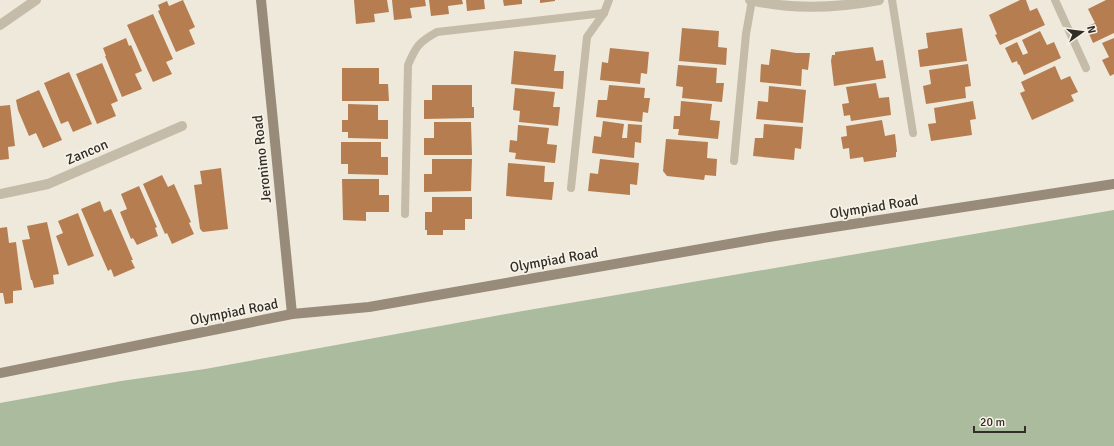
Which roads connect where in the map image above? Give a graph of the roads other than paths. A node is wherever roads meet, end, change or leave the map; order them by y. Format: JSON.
{"nodes":[{"id":1,"x":36,"y":0,"type":"edge"},
{"id":2,"x":261,"y":0,"type":"edge"},
{"id":3,"x":610,"y":0,"type":"edge"},
{"id":4,"x":751,"y":0,"type":"edge"},
{"id":5,"x":879,"y":0,"type":"edge"},
{"id":6,"x":892,"y":0,"type":"edge"},
{"id":7,"x":1055,"y":0,"type":"edge"},
{"id":8,"x":604,"y":14,"type":"junction"},
{"id":9,"x":0,"y":25,"type":"edge"},
{"id":10,"x":1086,"y":68,"type":"dead end"},
{"id":11,"x":182,"y":126,"type":"dead end"},
{"id":12,"x":913,"y":133,"type":"dead end"},
{"id":13,"x":734,"y":161,"type":"dead end"},
{"id":14,"x":1114,"y":184,"type":"edge"},
{"id":15,"x":571,"y":188,"type":"dead end"},
{"id":16,"x":0,"y":194,"type":"edge"},
{"id":17,"x":405,"y":214,"type":"dead end"},
{"id":18,"x":292,"y":314,"type":"junction"},
{"id":19,"x":0,"y":373,"type":"edge"}],
"edges":[{"from":1,"to":9,"type":"street"},
{"from":2,"to":18,"type":"main road","name":"Jeronimo Road"},
{"from":3,"to":8,"type":"lane"},
{"from":4,"to":5,"type":"street"},
{"from":4,"to":13,"type":"lane"},
{"from":6,"to":12,"type":"lane"},
{"from":7,"to":10,"type":"lane"},
{"from":8,"to":15,"type":"lane"},
{"from":8,"to":17,"type":"lane"},
{"from":11,"to":16,"type":"street","name":"Zancon"},
{"from":14,"to":18,"type":"main road","name":"Olympiad Road"},
{"from":18,"to":19,"type":"main road","name":"Olympiad Road"}]}
